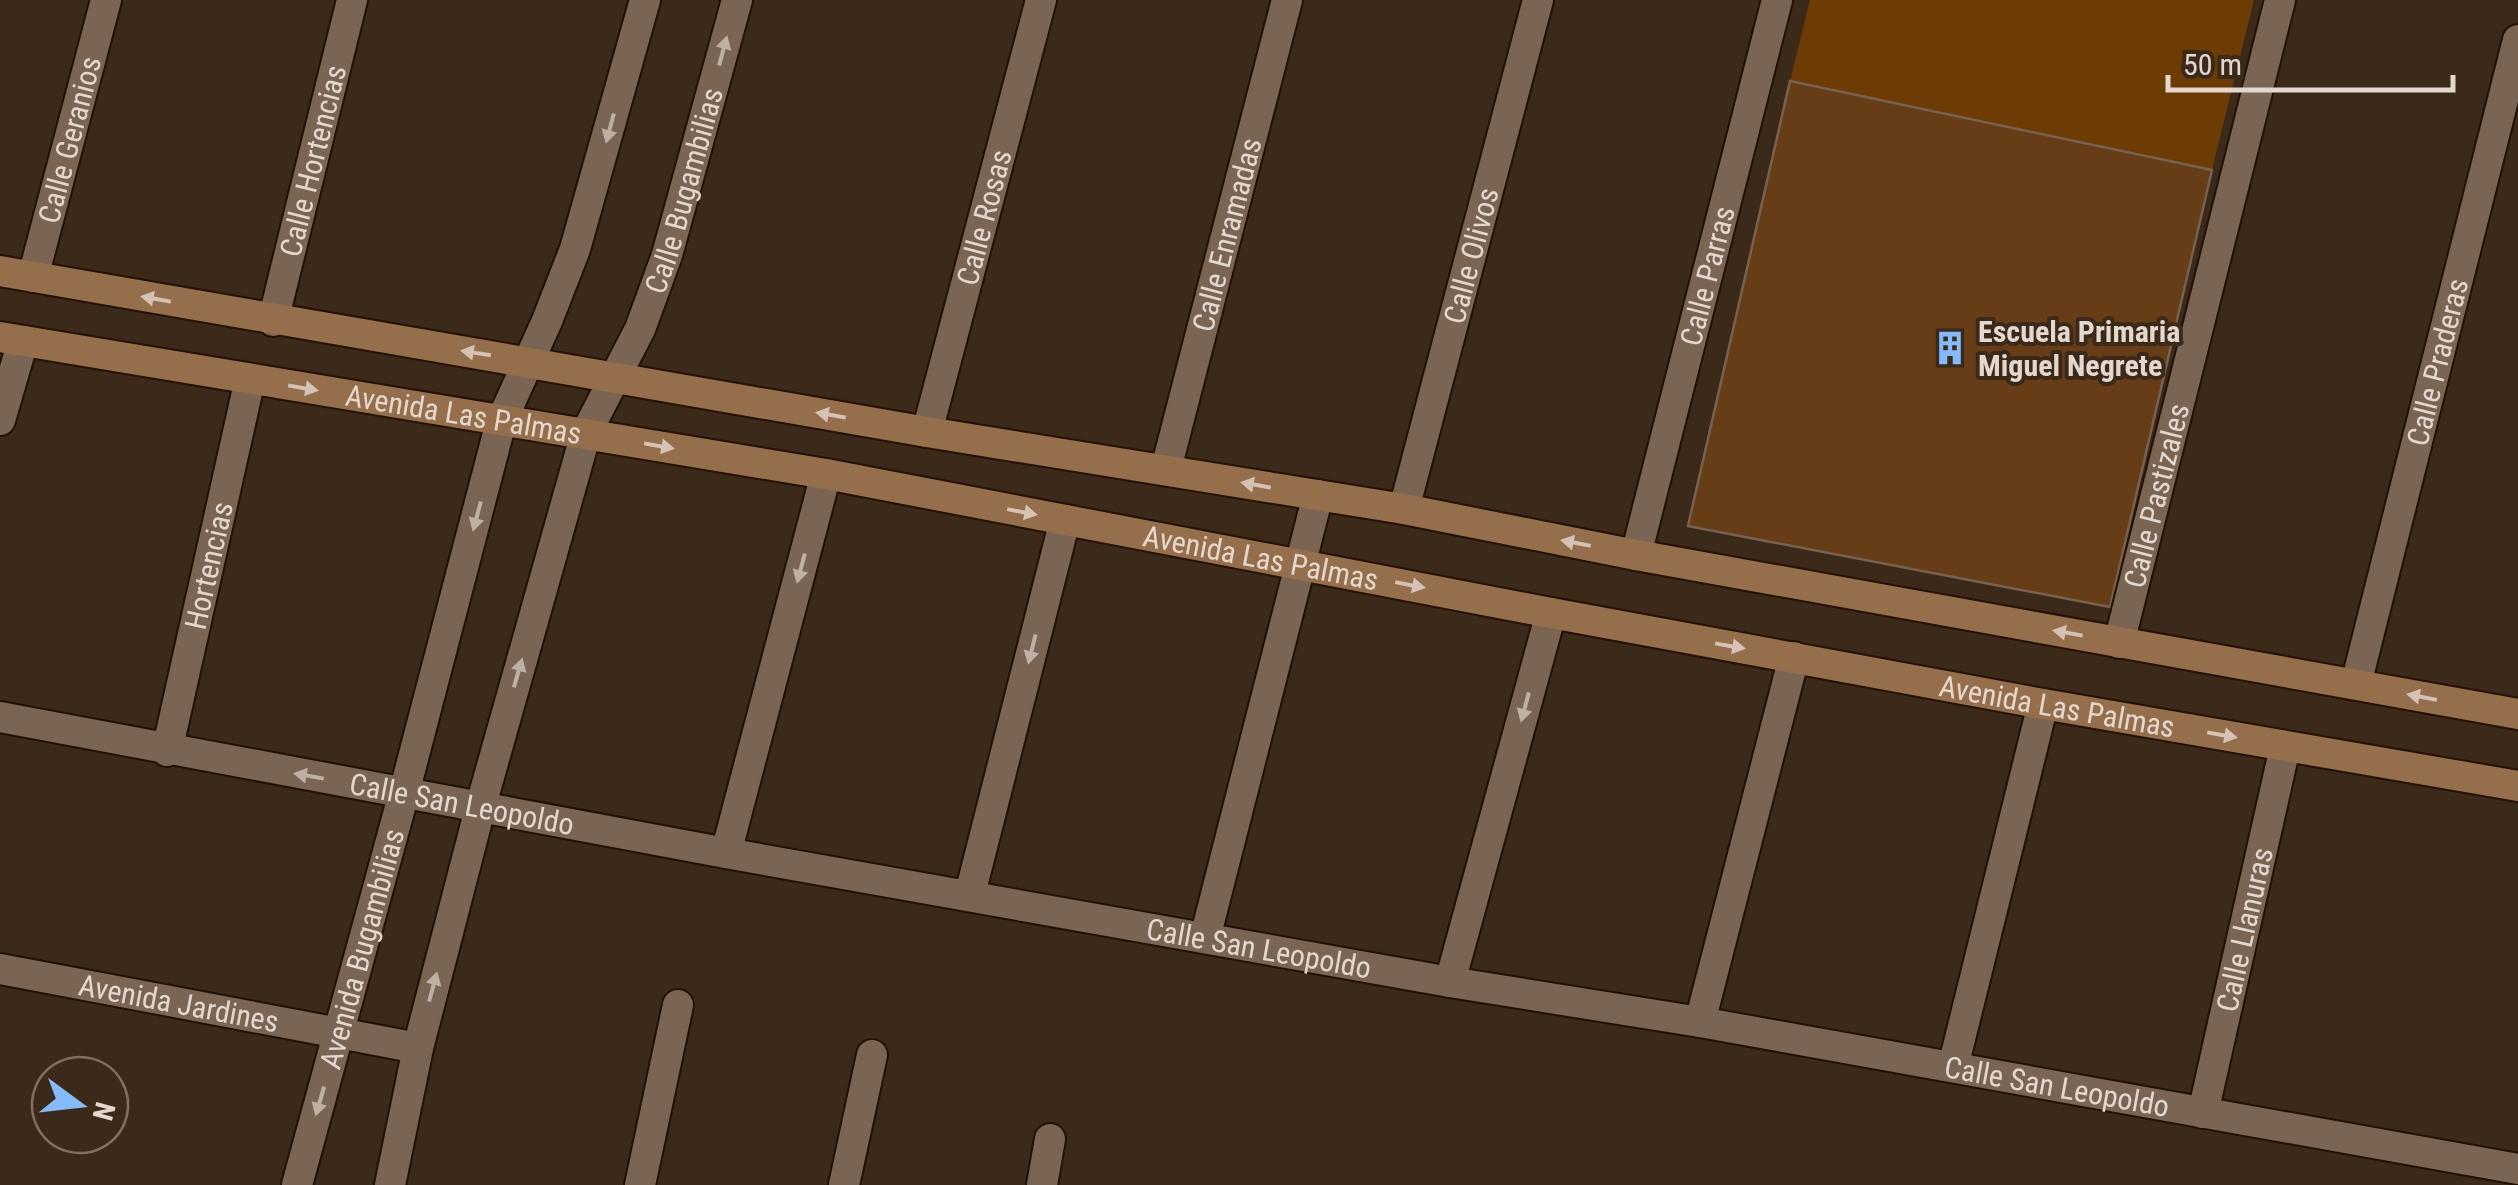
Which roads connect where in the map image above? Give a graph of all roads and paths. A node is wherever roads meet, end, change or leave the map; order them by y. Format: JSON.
{"nodes":[{"id":1,"x":106,"y":0,"type":"edge"},
{"id":2,"x":352,"y":0,"type":"edge"},
{"id":3,"x":646,"y":0,"type":"edge"},
{"id":4,"x":737,"y":0,"type":"edge"},
{"id":5,"x":1041,"y":0,"type":"edge"},
{"id":6,"x":1287,"y":0,"type":"edge"},
{"id":7,"x":1538,"y":0,"type":"edge"},
{"id":8,"x":1778,"y":0,"type":"edge"},
{"id":9,"x":2280,"y":0,"type":"edge"},
{"id":10,"x":2518,"y":40,"type":"edge"},
{"id":11,"x":0,"y":271,"type":"edge"},
{"id":12,"x":34,"y":277,"type":"junction"},
{"id":13,"x":272,"y":320,"type":"junction"},
{"id":14,"x":11,"y":339,"type":"edge"},
{"id":15,"x":528,"y":361,"type":"junction"},
{"id":16,"x":616,"y":376,"type":"junction"},
{"id":17,"x":250,"y":379,"type":"junction"},
{"id":18,"x":0,"y":420,"type":"edge"},
{"id":19,"x":502,"y":422,"type":"junction"},
{"id":20,"x":927,"y":432,"type":"junction"},
{"id":21,"x":586,"y":433,"type":"junction"},
{"id":22,"x":1166,"y":469,"type":"junction"},
{"id":23,"x":826,"y":474,"type":"junction"},
{"id":24,"x":1318,"y":495,"type":"junction"},
{"id":25,"x":1404,"y":509,"type":"junction"},
{"id":26,"x":1064,"y":520,"type":"junction"},
{"id":27,"x":1636,"y":554,"type":"junction"},
{"id":28,"x":1301,"y":564,"type":"junction"},
{"id":29,"x":1551,"y":613,"type":"junction"},
{"id":30,"x":2119,"y":642,"type":"junction"},
{"id":31,"x":1794,"y":658,"type":"junction"},
{"id":32,"x":2356,"y":684,"type":"junction"},
{"id":33,"x":2043,"y":704,"type":"junction"},
{"id":34,"x":2518,"y":714,"type":"edge"},
{"id":35,"x":0,"y":716,"type":"edge"},
{"id":36,"x":2285,"y":747,"type":"junction"},
{"id":37,"x":167,"y":750,"type":"junction"},
{"id":38,"x":2518,"y":786,"type":"edge"},
{"id":39,"x":404,"y":794,"type":"junction"},
{"id":40,"x":481,"y":804,"type":"junction"},
{"id":41,"x":726,"y":853,"type":"junction"},
{"id":42,"x":970,"y":894,"type":"junction"},
{"id":43,"x":1206,"y":938,"type":"junction"},
{"id":44,"x":0,"y":968,"type":"edge"},
{"id":45,"x":1450,"y":982,"type":"junction"},
{"id":46,"x":678,"y":1004,"type":"dead end"},
{"id":47,"x":1700,"y":1022,"type":"junction"},
{"id":48,"x":339,"y":1032,"type":"junction"},
{"id":49,"x":418,"y":1048,"type":"junction"},
{"id":50,"x":872,"y":1056,"type":"dead end"},
{"id":51,"x":1953,"y":1068,"type":"junction"},
{"id":52,"x":2203,"y":1112,"type":"junction"},
{"id":53,"x":1050,"y":1139,"type":"dead end"},
{"id":54,"x":2518,"y":1169,"type":"edge"},
{"id":55,"x":296,"y":1185,"type":"edge"},
{"id":56,"x":390,"y":1185,"type":"edge"},
{"id":57,"x":640,"y":1185,"type":"edge"},
{"id":58,"x":844,"y":1185,"type":"edge"},
{"id":59,"x":1042,"y":1185,"type":"edge"}],
"edges":[{"from":1,"to":12,"type":"street","name":"Calle Geranios"},
{"from":2,"to":13,"type":"street","name":"Calle Hortencias"},
{"from":3,"to":15,"type":"street","one_way":true},
{"from":16,"to":4,"type":"street","name":"Calle Bugambilias","one_way":true},
{"from":5,"to":20,"type":"street","name":"Calle Rosas"},
{"from":6,"to":22,"type":"street","name":"Calle Enramadas"},
{"from":7,"to":25,"type":"street","name":"Calle Olivos"},
{"from":8,"to":27,"type":"street","name":"Calle Parras"},
{"from":9,"to":30,"type":"street","name":"Calle Pastizales"},
{"from":10,"to":32,"type":"street","name":"Calle Praderas"},
{"from":11,"to":12,"type":"street","name":"Avenida Las Palmas"},
{"from":13,"to":12,"type":"street","name":"Avenida Las Palmas","one_way":true},
{"from":15,"to":13,"type":"street","name":"Avenida Las Palmas","one_way":true},
{"from":14,"to":17,"type":"street","name":"Avenida Las Palmas"},
{"from":14,"to":18,"type":"street"},
{"from":15,"to":16,"type":"street","name":"Avenida Las Palmas"},
{"from":15,"to":19,"type":"street","name":"Avenida Bugambilias"},
{"from":20,"to":16,"type":"street","name":"Avenida Las Palmas","one_way":true},
{"from":16,"to":21,"type":"street","name":"Calle Bugambilias"},
{"from":17,"to":19,"type":"street","name":"Avenida Las Palmas","one_way":true},
{"from":17,"to":37,"type":"street","name":"Hortencias"},
{"from":19,"to":21,"type":"street","name":"Avenida Las Palmas"},
{"from":19,"to":39,"type":"street","name":"Avenida Bugambilias","one_way":true},
{"from":20,"to":22,"type":"street","name":"Avenida Las Palmas"},
{"from":21,"to":23,"type":"street","name":"Avenida Las Palmas","one_way":true},
{"from":40,"to":21,"type":"street","one_way":true},
{"from":24,"to":22,"type":"street","name":"Avenida Las Palmas","one_way":true},
{"from":23,"to":26,"type":"street","name":"Avenida Las Palmas","one_way":true},
{"from":23,"to":41,"type":"street","one_way":true},
{"from":24,"to":25,"type":"street","name":"Avenida Las Palmas"},
{"from":24,"to":28,"type":"street"},
{"from":27,"to":25,"type":"street","name":"Avenida Las Palmas","one_way":true},
{"from":26,"to":28,"type":"street","name":"Avenida Las Palmas"},
{"from":26,"to":42,"type":"street","one_way":true},
{"from":30,"to":27,"type":"street","name":"Avenida Las Palmas","one_way":true},
{"from":28,"to":29,"type":"street","name":"Avenida Las Palmas","one_way":true},
{"from":28,"to":43,"type":"street"},
{"from":29,"to":31,"type":"street","name":"Avenida Las Palmas","one_way":true},
{"from":29,"to":45,"type":"street","one_way":true},
{"from":30,"to":32,"type":"street","name":"Avenida Las Palmas"},
{"from":31,"to":33,"type":"street","name":"Avenida Las Palmas"},
{"from":31,"to":47,"type":"street"},
{"from":34,"to":32,"type":"street","name":"Avenida Las Palmas","one_way":true},
{"from":33,"to":36,"type":"street","name":"Avenida Las Palmas","one_way":true},
{"from":33,"to":51,"type":"street"},
{"from":35,"to":37,"type":"street","name":"Calle San Leopoldo"},
{"from":36,"to":38,"type":"street","name":"Avenida Las Palmas"},
{"from":36,"to":52,"type":"street","name":"Calle Llanuras"},
{"from":39,"to":37,"type":"street","name":"Calle San Leopoldo","one_way":true},
{"from":39,"to":40,"type":"street","name":"Calle San Leopoldo"},
{"from":39,"to":48,"type":"street","name":"Avenida Bugambilias"},
{"from":40,"to":41,"type":"street","name":"Calle San Leopoldo"},
{"from":49,"to":40,"type":"street","one_way":true},
{"from":41,"to":42,"type":"street","name":"Calle San Leopoldo"},
{"from":42,"to":43,"type":"street","name":"Calle San Leopoldo"},
{"from":43,"to":45,"type":"street","name":"Calle San Leopoldo"},
{"from":44,"to":48,"type":"street","name":"Avenida Jardines"},
{"from":45,"to":47,"type":"street","name":"Calle San Leopoldo"},
{"from":46,"to":57,"type":"street"},
{"from":47,"to":51,"type":"street","name":"Calle San Leopoldo"},
{"from":48,"to":49,"type":"street","name":"Avenida Jardines"},
{"from":48,"to":55,"type":"street","name":"Avenida Bugambilias","one_way":true},
{"from":49,"to":56,"type":"street"},
{"from":50,"to":58,"type":"street"},
{"from":51,"to":52,"type":"street","name":"Calle San Leopoldo"},
{"from":52,"to":54,"type":"street","name":"Calle San Leopoldo"},
{"from":53,"to":59,"type":"street"}]}
